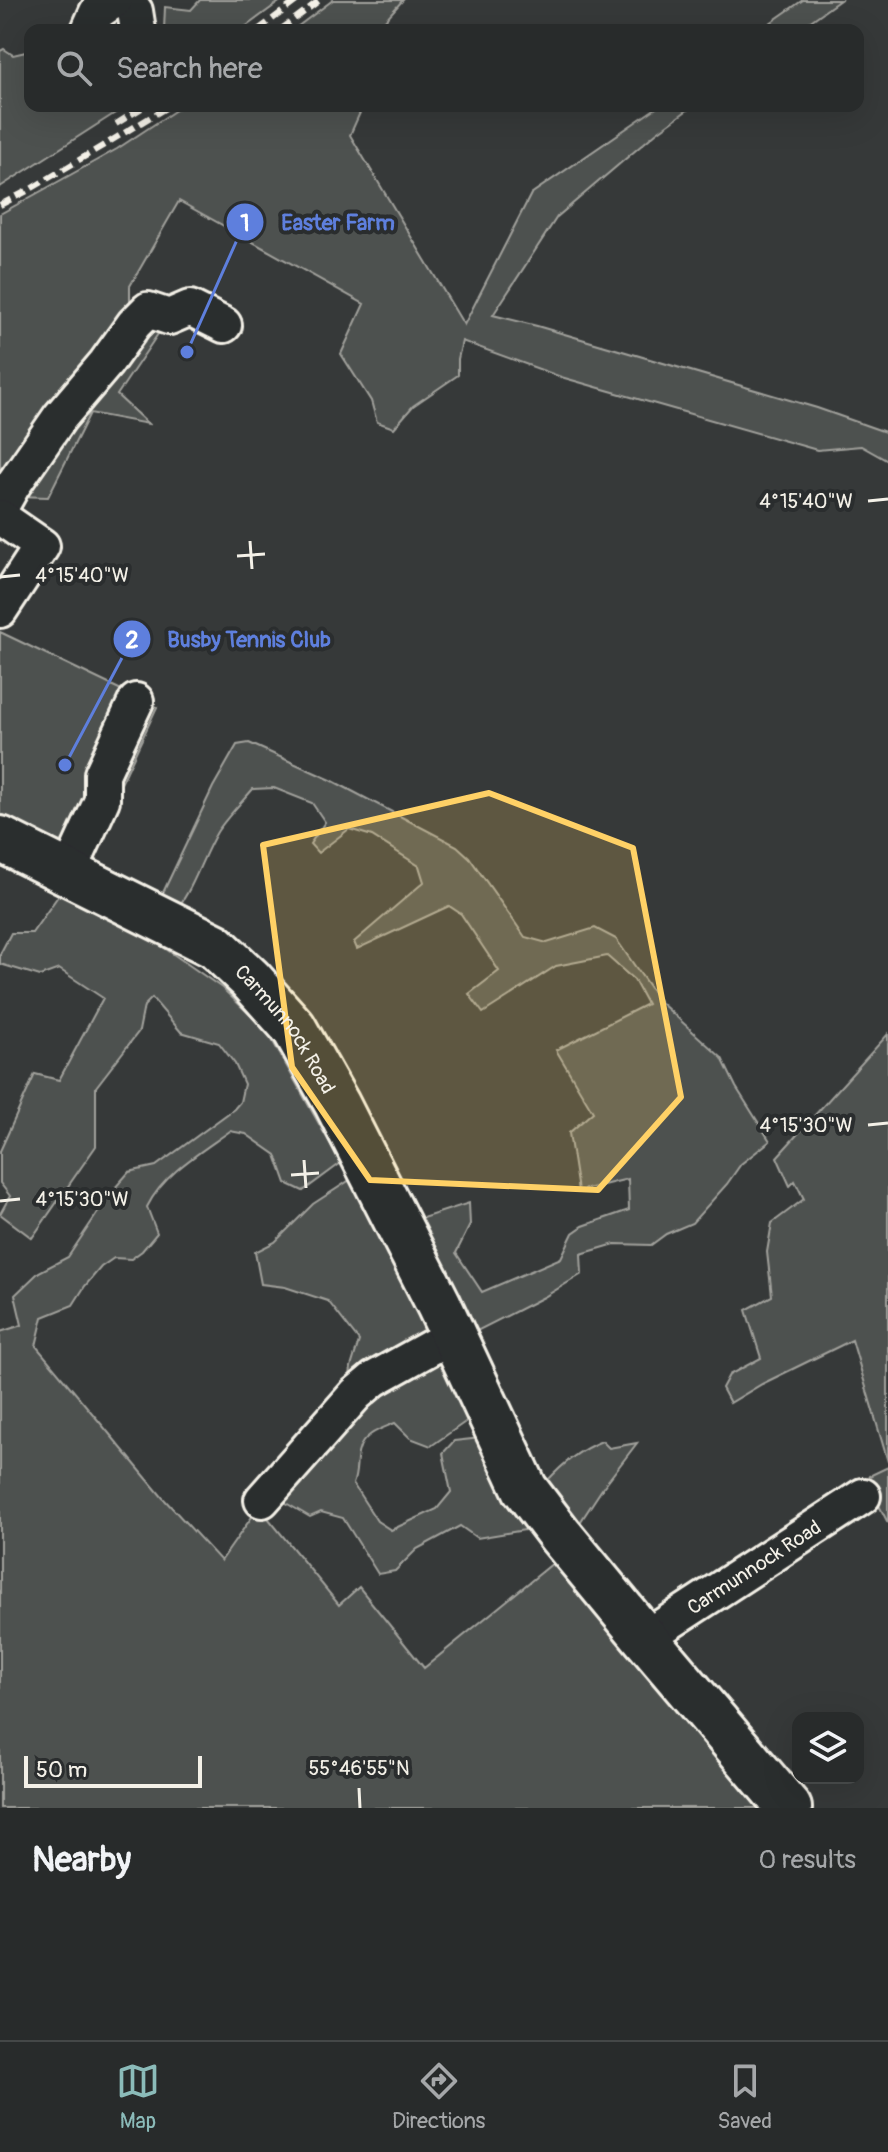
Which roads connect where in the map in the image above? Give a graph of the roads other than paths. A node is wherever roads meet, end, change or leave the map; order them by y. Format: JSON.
{"nodes":[{"id":1,"x":115,"y":0,"type":"edge"},
{"id":2,"x":122,"y":0,"type":"edge"},
{"id":3,"x":92,"y":24,"type":"edge"},
{"id":4,"x":137,"y":24,"type":"edge"},
{"id":5,"x":224,"y":325,"type":"dead end"},
{"id":6,"x":0,"y":508,"type":"edge"},
{"id":7,"x":0,"y":517,"type":"edge"},
{"id":8,"x":0,"y":610,"type":"edge"},
{"id":9,"x":136,"y":701,"type":"dead end"},
{"id":10,"x":0,"y":839,"type":"edge"},
{"id":11,"x":68,"y":874,"type":"junction"},
{"id":12,"x":453,"y":1335,"type":"junction"},
{"id":13,"x":863,"y":1496,"type":"dead end"},
{"id":14,"x":262,"y":1500,"type":"dead end"},
{"id":15,"x":645,"y":1638,"type":"junction"},
{"id":16,"x":789,"y":1808,"type":"edge"}],
"edges":[{"from":1,"to":3,"type":"street"},
{"from":2,"to":4,"type":"street"},
{"from":5,"to":6,"type":"street"},
{"from":7,"to":8,"type":"street"},
{"from":9,"to":11,"type":"street"},
{"from":10,"to":11,"type":"main road","name":"Carmunnock Road"},
{"from":11,"to":12,"type":"main road","name":"Carmunnock Road"},
{"from":12,"to":14,"type":"street"},
{"from":12,"to":15,"type":"main road","name":"Carmunnock Road"},
{"from":13,"to":15,"type":"street","name":"Carmunnock Road"},
{"from":15,"to":16,"type":"main road","name":"Carmunnock Road"}]}
